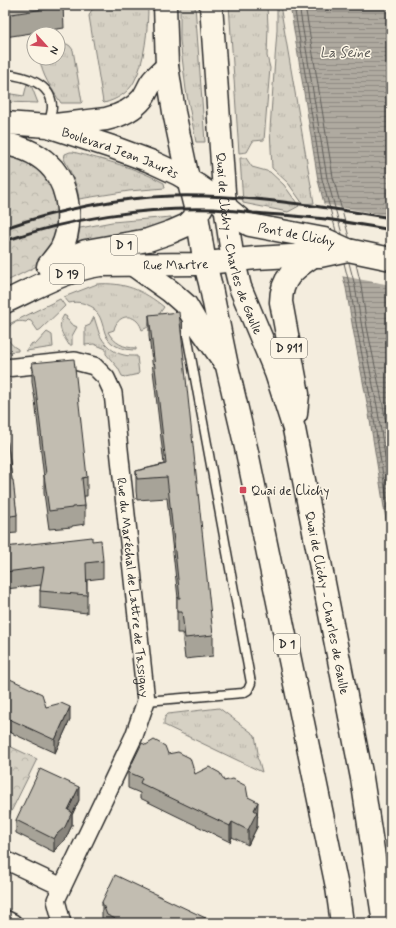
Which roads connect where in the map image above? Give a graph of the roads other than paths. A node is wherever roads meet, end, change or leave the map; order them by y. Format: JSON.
{"nodes":[{"id":1,"x":165,"y":5,"type":"edge"},
{"id":2,"x":211,"y":5,"type":"edge"},
{"id":3,"x":167,"y":66,"type":"junction"},
{"id":4,"x":5,"y":74,"type":"edge"},
{"id":5,"x":5,"y":123,"type":"edge"},
{"id":6,"x":48,"y":126,"type":"junction"},
{"id":7,"x":5,"y":144,"type":"edge"},
{"id":8,"x":188,"y":179,"type":"junction"},
{"id":9,"x":217,"y":200,"type":"junction"},
{"id":10,"x":198,"y":221,"type":"junction"},
{"id":11,"x":288,"y":233,"type":"junction"},
{"id":12,"x":348,"y":250,"type":"junction"},
{"id":13,"x":233,"y":252,"type":"junction"},
{"id":14,"x":391,"y":259,"type":"edge"},
{"id":15,"x":292,"y":263,"type":"junction"},
{"id":16,"x":132,"y":264,"type":"junction"},
{"id":17,"x":205,"y":264,"type":"junction"},
{"id":18,"x":48,"y":266,"type":"junction"},
{"id":19,"x":5,"y":302,"type":"edge"},
{"id":20,"x":196,"y":322,"type":"junction"},
{"id":21,"x":227,"y":366,"type":"junction"},
{"id":22,"x":5,"y":368,"type":"edge"},
{"id":23,"x":294,"y":429,"type":"junction"},
{"id":24,"x":146,"y":701,"type":"junction"},
{"id":25,"x":5,"y":860,"type":"edge"},
{"id":26,"x":62,"y":887,"type":"junction"},
{"id":27,"x":5,"y":919,"type":"edge"},
{"id":28,"x":14,"y":923,"type":"edge"},
{"id":29,"x":62,"y":923,"type":"edge"},
{"id":30,"x":342,"y":923,"type":"edge"},
{"id":31,"x":384,"y":923,"type":"edge"}],
"edges":[{"from":1,"to":3,"type":"main road","number":"D 1"},
{"from":2,"to":9,"type":"main road","name":"Quai de Clichy - Charles de Gaulle"},
{"from":3,"to":6,"type":"main road"},
{"from":3,"to":8,"type":"main road","number":"D 1"},
{"from":4,"to":6,"type":"lane"},
{"from":5,"to":6,"type":"main road","name":"Boulevard Jean Jaurès"},
{"from":6,"to":8,"type":"main road","name":"Boulevard Jean Jaurès"},
{"from":7,"to":18,"type":"main road"},
{"from":8,"to":9,"type":"main road","name":"Boulevard Jean Jaurès"},
{"from":8,"to":10,"type":"main road","number":"D 1"},
{"from":9,"to":10,"type":"main road","number":"D 1"},
{"from":9,"to":11,"type":"main road","name":"Pont de Clichy"},
{"from":9,"to":13,"type":"main road","name":"Quai de Clichy - Charles de Gaulle"},
{"from":10,"to":13,"type":"main road"},
{"from":10,"to":17,"type":"main road","number":"D 1"},
{"from":10,"to":18,"type":"main road","number":"D 1"},
{"from":11,"to":12,"type":"main road","name":"Pont de Clichy"},
{"from":11,"to":13,"type":"main road"},
{"from":12,"to":14,"type":"main road","name":"Pont de Clichy"},
{"from":12,"to":15,"type":"main road","name":"Pont de Clichy","number":"D 911"},
{"from":13,"to":15,"type":"main road","name":"Pont de Clichy"},
{"from":13,"to":17,"type":"main road"},
{"from":13,"to":23,"type":"main road","name":"Quai de Clichy - Charles de Gaulle"},
{"from":15,"to":23,"type":"main road","number":"D 911"},
{"from":16,"to":17,"type":"main road","name":"Rue Martre","number":"D 19"},
{"from":16,"to":19,"type":"main road","name":"Rue Martre","number":"D 19"},
{"from":16,"to":20,"type":"main road","number":"D 1"},
{"from":17,"to":21,"type":"main road","number":"D 1"},
{"from":18,"to":19,"type":"main road","number":"D 1"},
{"from":20,"to":21,"type":"main road","number":"D 1"},
{"from":20,"to":24,"type":"lane"},
{"from":21,"to":30,"type":"main road","number":"D 1"},
{"from":22,"to":24,"type":"street","name":"Rue du Maréchal de Lattre de Tassigny"},
{"from":23,"to":31,"type":"main road","name":"Quai de Clichy - Charles de Gaulle"},
{"from":24,"to":26,"type":"street","name":"Rue du Maréchal de Lattre de Tassigny"},
{"from":25,"to":26,"type":"street"},
{"from":26,"to":29,"type":"street","name":"Rue du Maréchal de Lattre de Tassigny"},
{"from":27,"to":28,"type":"street"}]}
